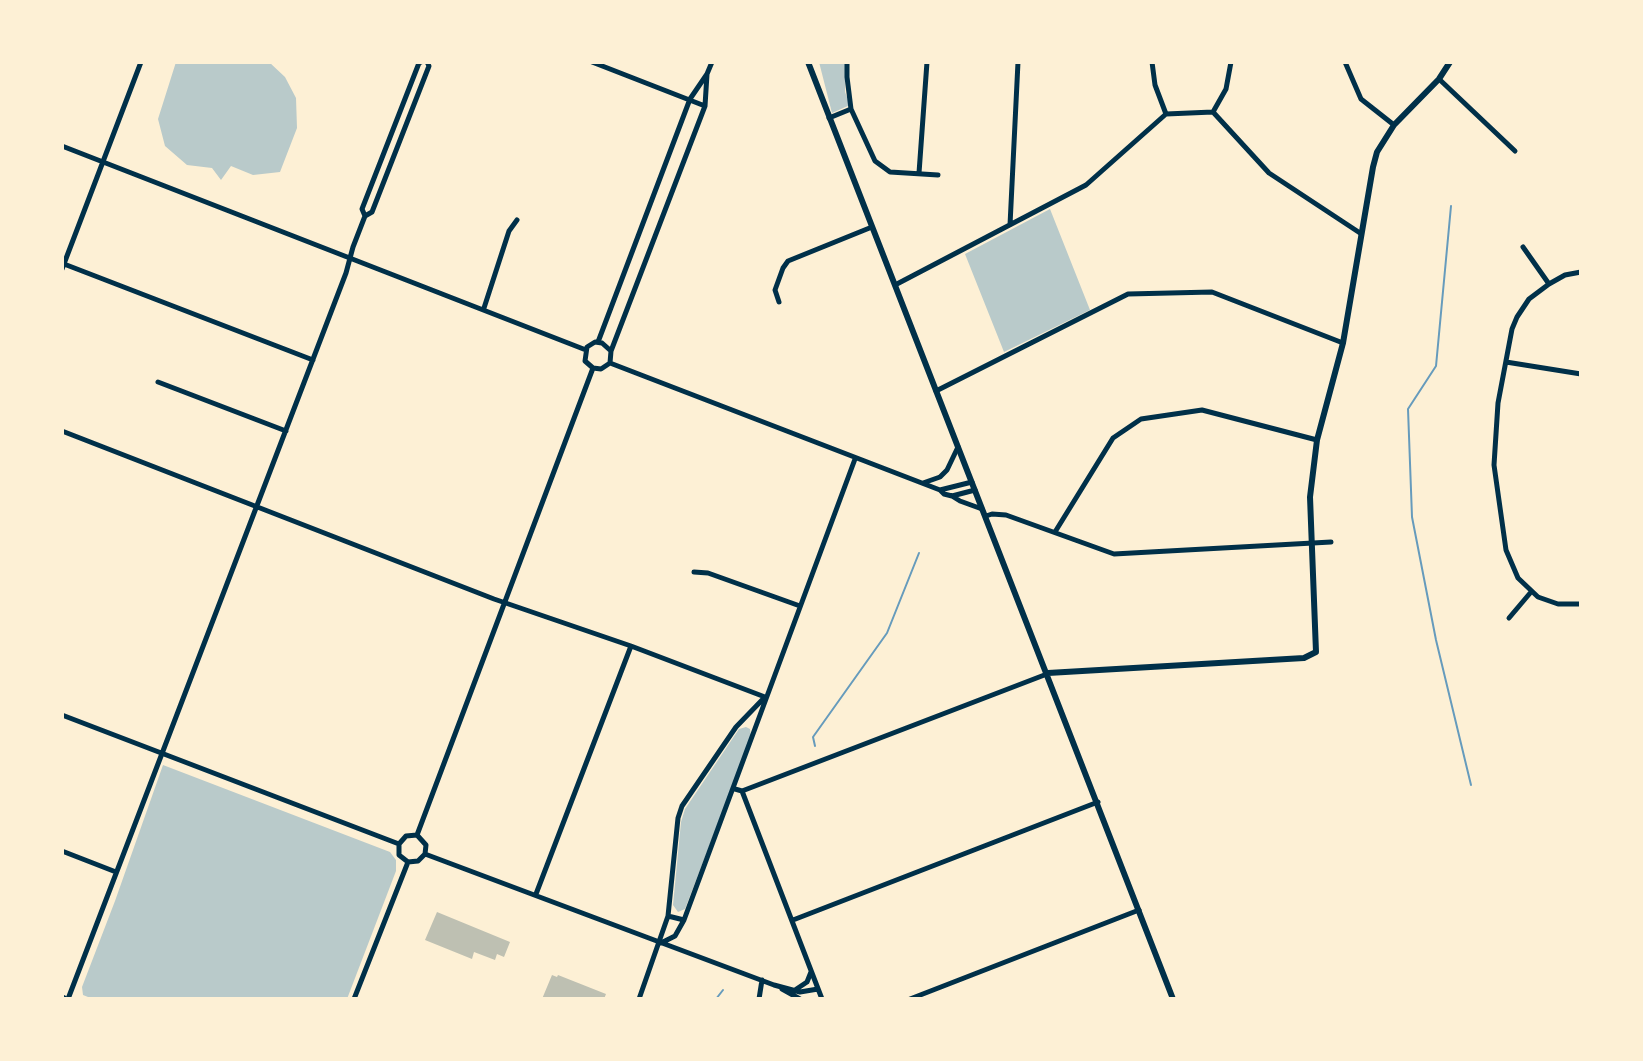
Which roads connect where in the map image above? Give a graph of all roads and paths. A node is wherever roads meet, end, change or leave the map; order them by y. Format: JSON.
{"nodes":[{"id":1,"x":141,"y":62,"type":"edge"},
{"id":2,"x":424,"y":62,"type":"edge"},
{"id":3,"x":592,"y":62,"type":"edge"},
{"id":4,"x":712,"y":62,"type":"edge"},
{"id":5,"x":808,"y":62,"type":"edge"},
{"id":6,"x":847,"y":62,"type":"edge"},
{"id":7,"x":927,"y":62,"type":"edge"},
{"id":8,"x":1018,"y":62,"type":"edge"},
{"id":9,"x":1152,"y":62,"type":"edge"},
{"id":10,"x":1231,"y":62,"type":"edge"},
{"id":11,"x":1345,"y":62,"type":"edge"},
{"id":12,"x":1450,"y":62,"type":"edge"},
{"id":13,"x":707,"y":74,"type":"junction"},
{"id":14,"x":1439,"y":79,"type":"junction"},
{"id":15,"x":690,"y":99,"type":"junction"},
{"id":16,"x":705,"y":106,"type":"junction"},
{"id":17,"x":851,"y":109,"type":"junction"},
{"id":18,"x":1213,"y":112,"type":"junction"},
{"id":19,"x":1166,"y":114,"type":"junction"},
{"id":20,"x":829,"y":118,"type":"junction"},
{"id":21,"x":1394,"y":125,"type":"junction"},
{"id":22,"x":62,"y":146,"type":"edge"},
{"id":23,"x":1515,"y":151,"type":"dead end"},
{"id":24,"x":103,"y":162,"type":"junction"},
{"id":25,"x":919,"y":173,"type":"junction"},
{"id":26,"x":938,"y":175,"type":"dead end"},
{"id":27,"x":365,"y":216,"type":"junction"},
{"id":28,"x":517,"y":220,"type":"dead end"},
{"id":29,"x":1010,"y":225,"type":"junction"},
{"id":30,"x":872,"y":227,"type":"junction"},
{"id":31,"x":1360,"y":233,"type":"junction"},
{"id":32,"x":1523,"y":247,"type":"dead end"},
{"id":33,"x":350,"y":258,"type":"junction"},
{"id":34,"x":63,"y":266,"type":"edge"},
{"id":35,"x":1581,"y":272,"type":"edge"},
{"id":36,"x":1549,"y":284,"type":"junction"},
{"id":37,"x":895,"y":285,"type":"junction"},
{"id":38,"x":779,"y":302,"type":"dead end"},
{"id":39,"x":484,"y":308,"type":"junction"},
{"id":40,"x":598,"y":342,"type":"junction"},
{"id":41,"x":1343,"y":343,"type":"junction"},
{"id":42,"x":586,"y":350,"type":"junction"},
{"id":43,"x":611,"y":351,"type":"junction"},
{"id":44,"x":313,"y":360,"type":"junction"},
{"id":45,"x":1506,"y":362,"type":"junction"},
{"id":46,"x":610,"y":363,"type":"junction"},
{"id":47,"x":593,"y":368,"type":"junction"},
{"id":48,"x":1581,"y":374,"type":"edge"},
{"id":49,"x":158,"y":382,"type":"dead end"},
{"id":50,"x":936,"y":391,"type":"junction"},
{"id":51,"x":62,"y":431,"type":"edge"},
{"id":52,"x":286,"y":431,"type":"junction"},
{"id":53,"x":1317,"y":440,"type":"junction"},
{"id":54,"x":958,"y":447,"type":"junction"},
{"id":55,"x":855,"y":459,"type":"junction"},
{"id":56,"x":972,"y":482,"type":"junction"},
{"id":57,"x":922,"y":483,"type":"junction"},
{"id":58,"x":940,"y":490,"type":"junction"},
{"id":59,"x":975,"y":490,"type":"junction"},
{"id":60,"x":952,"y":496,"type":"junction"},
{"id":61,"x":257,"y":506,"type":"junction"},
{"id":62,"x":985,"y":513,"type":"junction"},
{"id":63,"x":1055,"y":532,"type":"junction"},
{"id":64,"x":1331,"y":542,"type":"dead end"},
{"id":65,"x":1313,"y":543,"type":"junction"},
{"id":66,"x":694,"y":572,"type":"dead end"},
{"id":67,"x":1531,"y":592,"type":"junction"},
{"id":68,"x":503,"y":602,"type":"junction"},
{"id":69,"x":1581,"y":604,"type":"edge"},
{"id":70,"x":800,"y":606,"type":"junction"},
{"id":71,"x":1509,"y":618,"type":"dead end"},
{"id":72,"x":631,"y":646,"type":"junction"},
{"id":73,"x":1048,"y":673,"type":"junction"},
{"id":74,"x":765,"y":697,"type":"junction"},
{"id":75,"x":62,"y":715,"type":"edge"},
{"id":76,"x":163,"y":754,"type":"junction"},
{"id":77,"x":738,"y":790,"type":"junction"},
{"id":78,"x":1098,"y":802,"type":"junction"},
{"id":79,"x":417,"y":835,"type":"junction"},
{"id":80,"x":399,"y":844,"type":"junction"},
{"id":81,"x":62,"y":851,"type":"edge"},
{"id":82,"x":425,"y":854,"type":"junction"},
{"id":83,"x":408,"y":862,"type":"junction"},
{"id":84,"x":116,"y":872,"type":"junction"},
{"id":85,"x":536,"y":894,"type":"junction"},
{"id":86,"x":1139,"y":910,"type":"junction"},
{"id":87,"x":668,"y":916,"type":"junction"},
{"id":88,"x":684,"y":920,"type":"junction"},
{"id":89,"x":793,"y":920,"type":"junction"},
{"id":90,"x":661,"y":943,"type":"junction"},
{"id":91,"x":811,"y":970,"type":"junction"},
{"id":92,"x":762,"y":980,"type":"junction"},
{"id":93,"x":774,"y":985,"type":"junction"},
{"id":94,"x":818,"y":989,"type":"junction"},
{"id":95,"x":794,"y":990,"type":"junction"},
{"id":96,"x":820,"y":998,"type":"edge"},
{"id":97,"x":65,"y":999,"type":"edge"},
{"id":98,"x":354,"y":999,"type":"edge"},
{"id":99,"x":639,"y":999,"type":"edge"},
{"id":100,"x":759,"y":999,"type":"edge"},
{"id":101,"x":800,"y":999,"type":"edge"},
{"id":102,"x":910,"y":999,"type":"edge"},
{"id":103,"x":1173,"y":999,"type":"edge"}],
"edges":[{"from":1,"to":24,"type":"street"},
{"from":2,"to":27,"type":"street"},
{"from":2,"to":27,"type":"street"},
{"from":3,"to":15,"type":"street"},
{"from":4,"to":13,"type":"street"},
{"from":5,"to":20,"type":"street"},
{"from":6,"to":17,"type":"street"},
{"from":7,"to":25,"type":"street"},
{"from":8,"to":29,"type":"street"},
{"from":9,"to":19,"type":"street"},
{"from":10,"to":18,"type":"street"},
{"from":11,"to":21,"type":"street"},
{"from":12,"to":14,"type":"street"},
{"from":13,"to":15,"type":"street"},
{"from":13,"to":16,"type":"street"},
{"from":14,"to":21,"type":"street"},
{"from":14,"to":23,"type":"street"},
{"from":15,"to":16,"type":"street"},
{"from":15,"to":40,"type":"street"},
{"from":16,"to":43,"type":"street"},
{"from":17,"to":20,"type":"street"},
{"from":17,"to":25,"type":"street"},
{"from":18,"to":19,"type":"street"},
{"from":18,"to":31,"type":"street"},
{"from":19,"to":29,"type":"street"},
{"from":20,"to":30,"type":"street"},
{"from":21,"to":31,"type":"street"},
{"from":22,"to":24,"type":"street"},
{"from":24,"to":33,"type":"street"},
{"from":24,"to":34,"type":"street"},
{"from":25,"to":26,"type":"street"},
{"from":27,"to":33,"type":"street"},
{"from":28,"to":39,"type":"street"},
{"from":29,"to":37,"type":"street"},
{"from":30,"to":37,"type":"street"},
{"from":30,"to":38,"type":"street"},
{"from":31,"to":41,"type":"street"},
{"from":32,"to":36,"type":"street"},
{"from":33,"to":39,"type":"street"},
{"from":33,"to":44,"type":"street"},
{"from":34,"to":44,"type":"street"},
{"from":35,"to":36,"type":"street"},
{"from":36,"to":45,"type":"street"},
{"from":37,"to":50,"type":"street"},
{"from":39,"to":42,"type":"street"},
{"from":40,"to":42,"type":"street"},
{"from":40,"to":43,"type":"street"},
{"from":41,"to":50,"type":"street"},
{"from":41,"to":53,"type":"street"},
{"from":42,"to":47,"type":"street"},
{"from":43,"to":46,"type":"street"},
{"from":44,"to":52,"type":"street"},
{"from":45,"to":48,"type":"street"},
{"from":45,"to":67,"type":"street"},
{"from":46,"to":47,"type":"street"},
{"from":46,"to":55,"type":"street"},
{"from":47,"to":68,"type":"street"},
{"from":49,"to":52,"type":"street"},
{"from":50,"to":54,"type":"street"},
{"from":51,"to":61,"type":"street"},
{"from":52,"to":61,"type":"street"},
{"from":53,"to":63,"type":"street"},
{"from":53,"to":65,"type":"street"},
{"from":54,"to":56,"type":"street"},
{"from":54,"to":57,"type":"street"},
{"from":55,"to":57,"type":"street"},
{"from":55,"to":70,"type":"street"},
{"from":56,"to":58,"type":"street"},
{"from":56,"to":59,"type":"street"},
{"from":57,"to":58,"type":"street"},
{"from":58,"to":60,"type":"street"},
{"from":59,"to":60,"type":"street"},
{"from":59,"to":62,"type":"street"},
{"from":60,"to":62,"type":"street"},
{"from":61,"to":68,"type":"street"},
{"from":61,"to":76,"type":"street"},
{"from":62,"to":63,"type":"street"},
{"from":62,"to":73,"type":"street"},
{"from":63,"to":65,"type":"street"},
{"from":64,"to":65,"type":"street"},
{"from":65,"to":73,"type":"street"},
{"from":66,"to":70,"type":"street"},
{"from":67,"to":69,"type":"street"},
{"from":67,"to":71,"type":"street"},
{"from":68,"to":72,"type":"street"},
{"from":68,"to":79,"type":"street"},
{"from":70,"to":74,"type":"street"},
{"from":72,"to":74,"type":"street"},
{"from":72,"to":85,"type":"street"},
{"from":73,"to":77,"type":"street"},
{"from":73,"to":78,"type":"street"},
{"from":74,"to":77,"type":"street"},
{"from":74,"to":87,"type":"street"},
{"from":75,"to":76,"type":"street"},
{"from":76,"to":80,"type":"street"},
{"from":76,"to":84,"type":"street"},
{"from":77,"to":88,"type":"street"},
{"from":77,"to":89,"type":"street"},
{"from":78,"to":86,"type":"street"},
{"from":78,"to":89,"type":"street"},
{"from":79,"to":80,"type":"street"},
{"from":79,"to":82,"type":"street"},
{"from":80,"to":83,"type":"street"},
{"from":81,"to":84,"type":"street"},
{"from":82,"to":83,"type":"street"},
{"from":82,"to":85,"type":"street"},
{"from":83,"to":98,"type":"street"},
{"from":84,"to":97,"type":"street"},
{"from":85,"to":90,"type":"street"},
{"from":86,"to":102,"type":"street"},
{"from":86,"to":103,"type":"street"},
{"from":87,"to":88,"type":"street"},
{"from":87,"to":90,"type":"street"},
{"from":88,"to":90,"type":"street"},
{"from":89,"to":91,"type":"street"},
{"from":90,"to":92,"type":"street"},
{"from":90,"to":99,"type":"street"},
{"from":91,"to":94,"type":"street"},
{"from":91,"to":95,"type":"street"},
{"from":92,"to":93,"type":"street"},
{"from":92,"to":100,"type":"street"},
{"from":93,"to":95,"type":"street"},
{"from":93,"to":101,"type":"street"},
{"from":94,"to":95,"type":"street"},
{"from":94,"to":96,"type":"street"}]}
